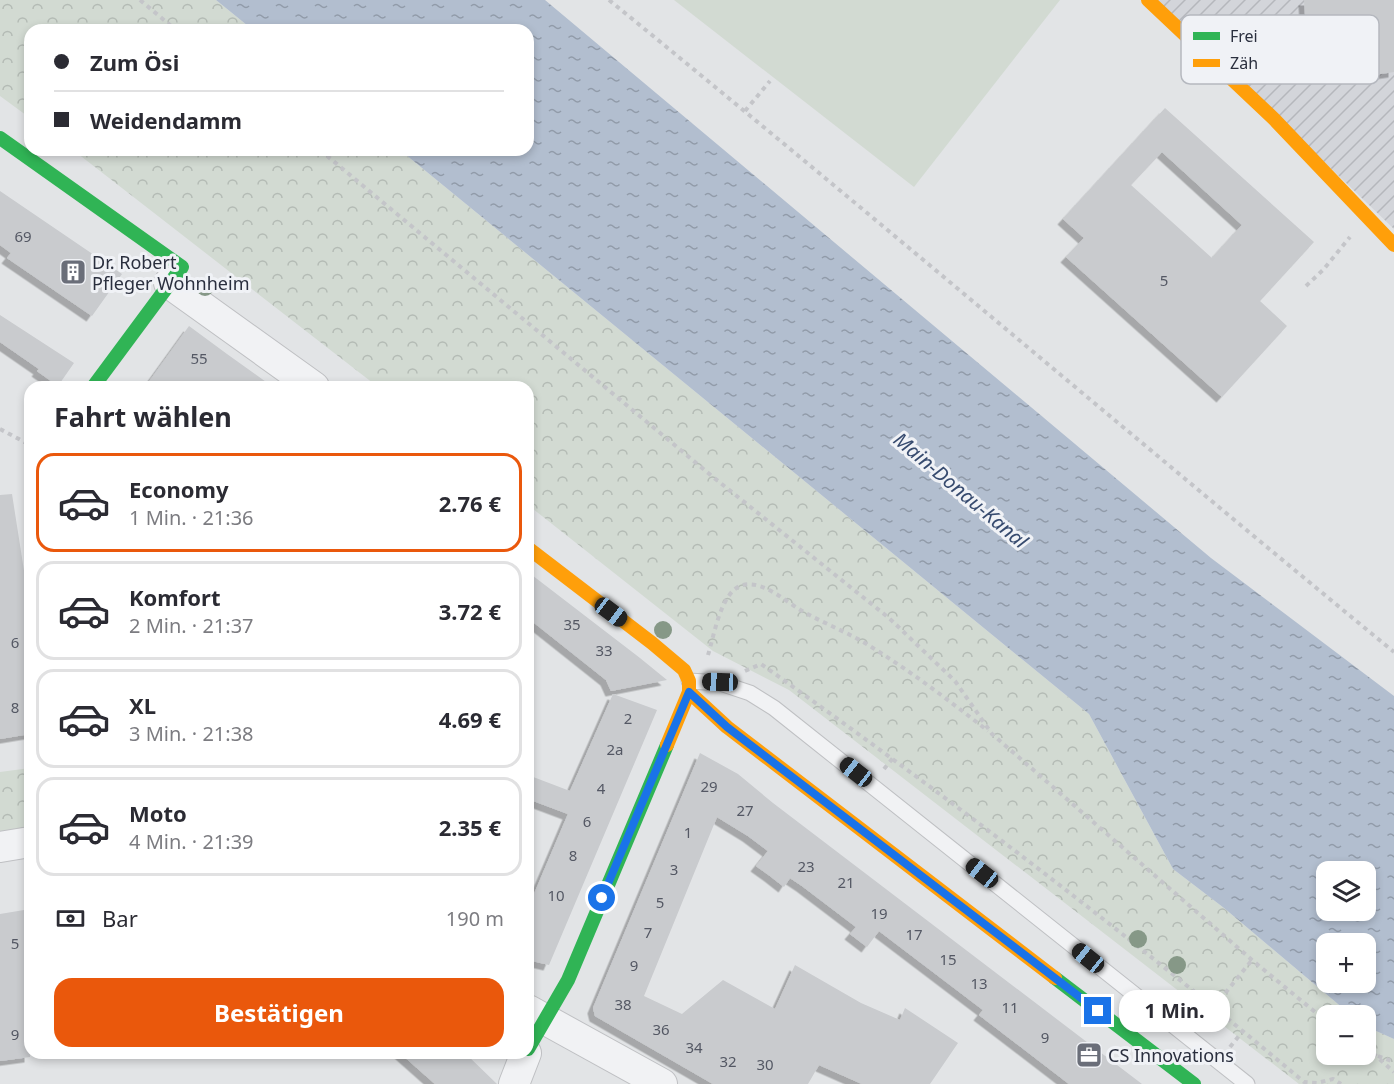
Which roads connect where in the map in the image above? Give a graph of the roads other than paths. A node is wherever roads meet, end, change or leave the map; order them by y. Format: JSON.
{"nodes":[{"id":1,"x":1148,"y":0,"type":"edge"},
{"id":2,"x":1181,"y":30,"type":"edge"},
{"id":3,"x":1241,"y":84,"type":"edge"},
{"id":4,"x":0,"y":138,"type":"edge"},
{"id":5,"x":1394,"y":245,"type":"edge"},
{"id":6,"x":175,"y":275,"type":"junction"},
{"id":7,"x":97,"y":381,"type":"edge"},
{"id":8,"x":307,"y":381,"type":"edge"},
{"id":9,"x":534,"y":553,"type":"edge"},
{"id":10,"x":692,"y":685,"type":"junction"},
{"id":11,"x":24,"y":843,"type":"edge"},
{"id":12,"x":0,"y":847,"type":"edge"},
{"id":13,"x":536,"y":1014,"type":"edge"},
{"id":14,"x":524,"y":1059,"type":"edge"},
{"id":15,"x":514,"y":1084,"type":"edge"},
{"id":16,"x":662,"y":1084,"type":"edge"},
{"id":17,"x":1194,"y":1084,"type":"edge"},
{"id":18,"x":1247,"y":1084,"type":"edge"}],
"edges":[{"from":1,"to":2,"type":"street"},
{"from":3,"to":5,"type":"street"},
{"from":4,"to":6,"type":"street"},
{"from":6,"to":7,"type":"street"},
{"from":6,"to":8,"type":"street"},
{"from":9,"to":10,"type":"street"},
{"from":10,"to":13,"type":"street"},
{"from":10,"to":17,"type":"street"},
{"from":10,"to":18,"type":"lane"},
{"from":11,"to":12,"type":"street"},
{"from":13,"to":16,"type":"street"},
{"from":14,"to":15,"type":"street"}]}
